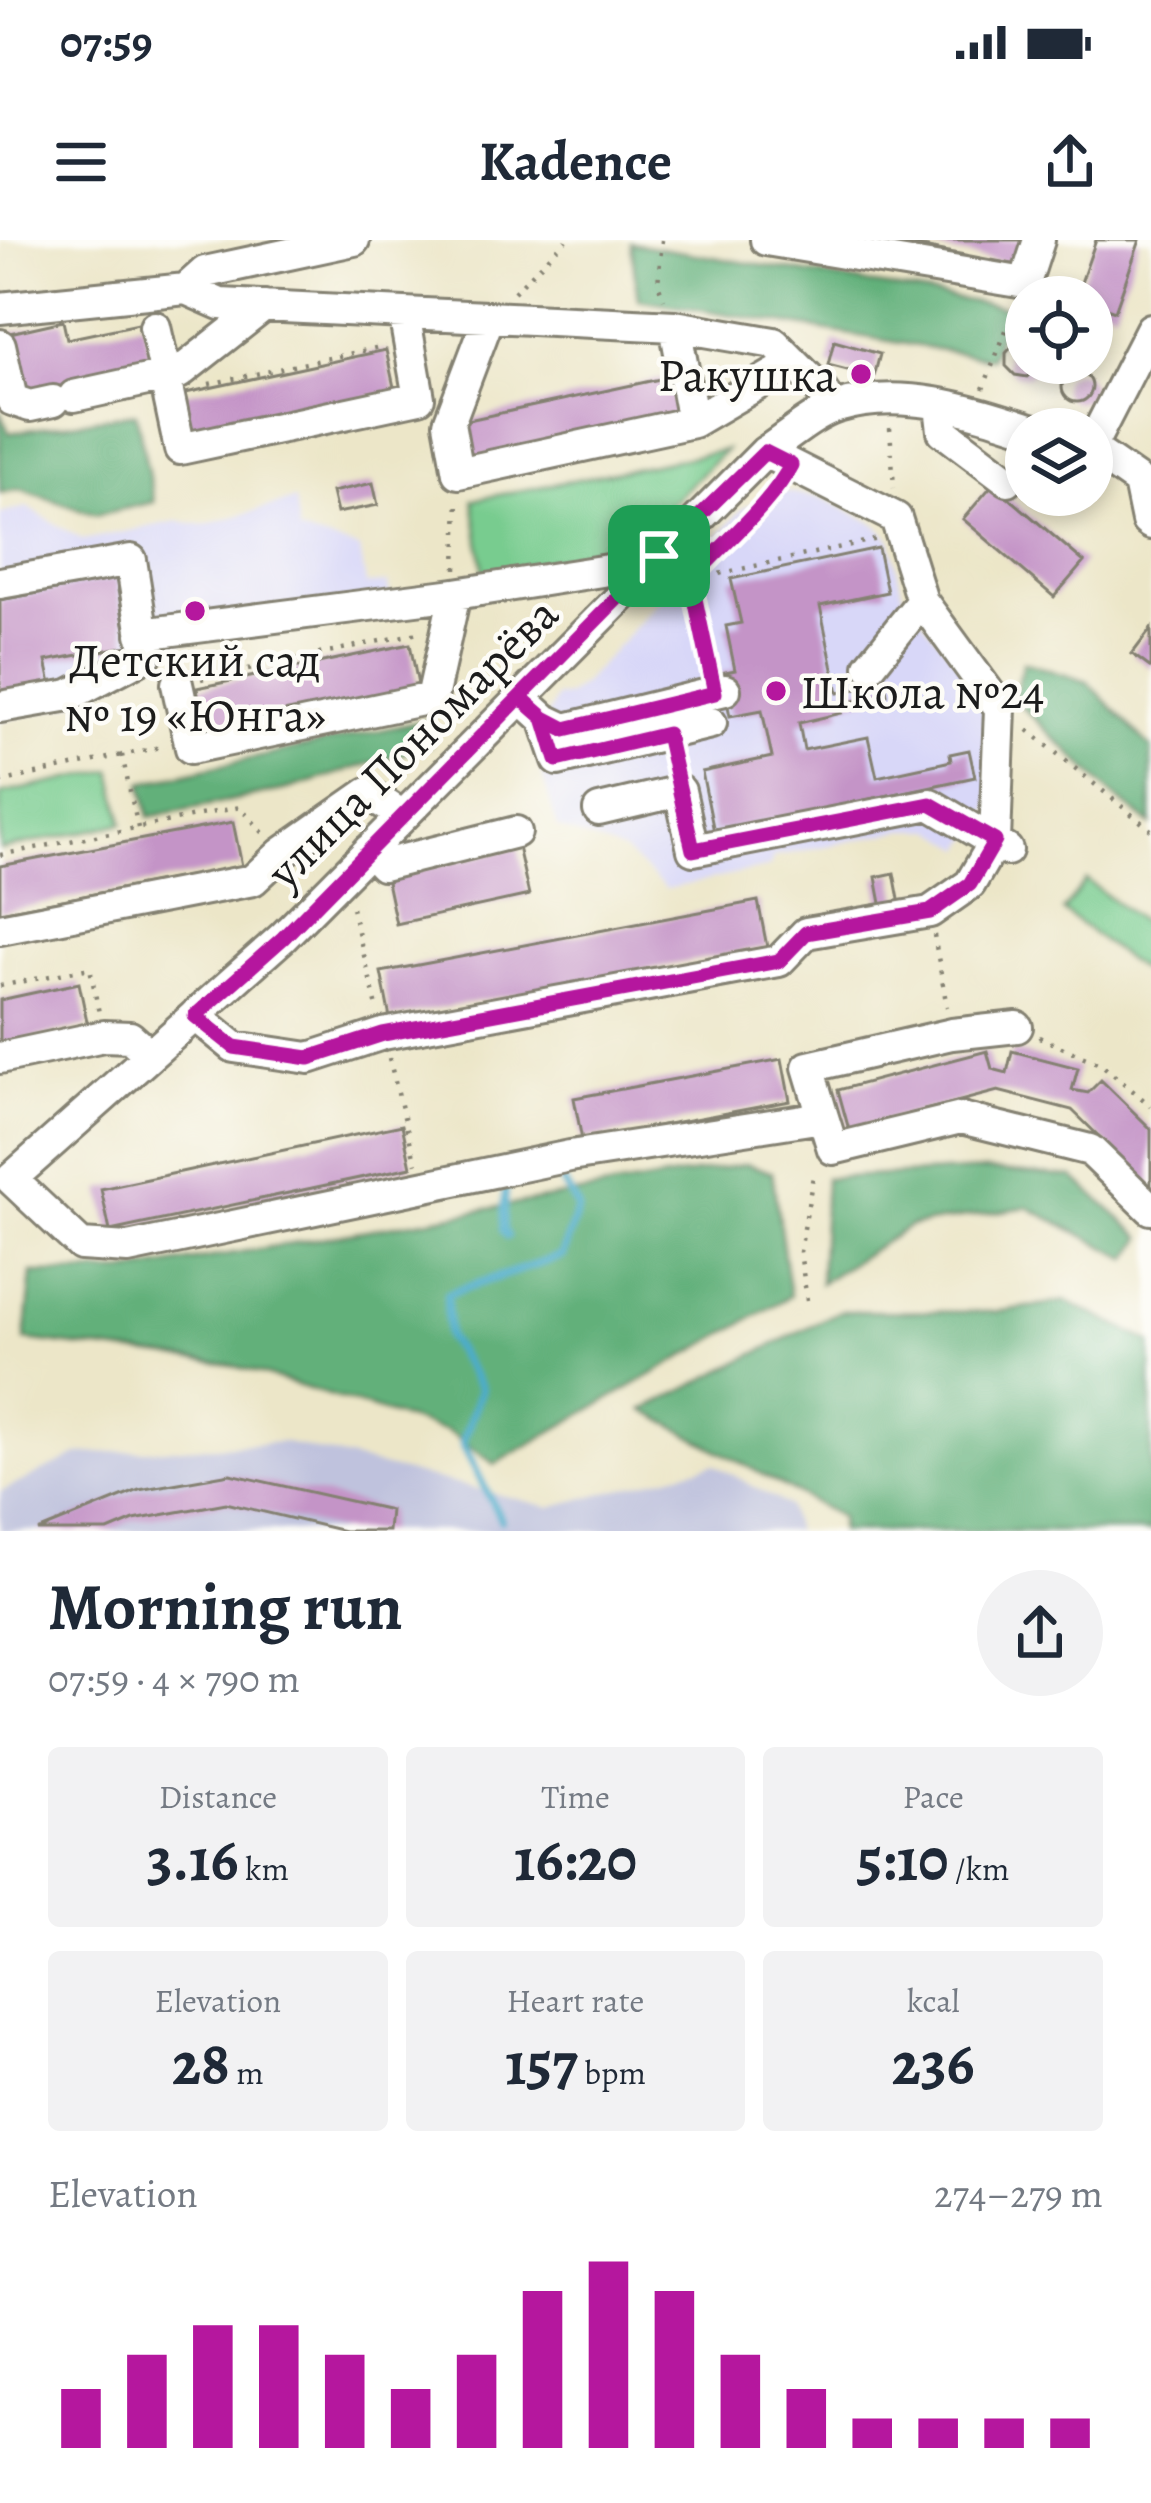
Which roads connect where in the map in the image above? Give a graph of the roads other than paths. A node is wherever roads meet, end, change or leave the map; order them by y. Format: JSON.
{"nodes":[{"id":1,"x":354,"y":240,"type":"edge"},
{"id":2,"x":766,"y":240,"type":"edge"},
{"id":3,"x":1039,"y":240,"type":"edge"},
{"id":4,"x":186,"y":289,"type":"junction"},
{"id":5,"x":264,"y":306,"type":"junction"},
{"id":6,"x":0,"y":308,"type":"edge"},
{"id":7,"x":489,"y":317,"type":"junction"},
{"id":8,"x":675,"y":326,"type":"junction"},
{"id":9,"x":155,"y":327,"type":"dead end"},
{"id":10,"x":405,"y":327,"type":"junction"},
{"id":11,"x":1151,"y":329,"type":"edge"},
{"id":12,"x":0,"y":345,"type":"edge"},
{"id":13,"x":794,"y":364,"type":"junction"},
{"id":14,"x":167,"y":384,"type":"junction"},
{"id":15,"x":940,"y":406,"type":"junction"},
{"id":16,"x":833,"y":408,"type":"junction"},
{"id":17,"x":1112,"y":408,"type":"edge"},
{"id":18,"x":1005,"y":421,"type":"edge"},
{"id":19,"x":693,"y":422,"type":"junction"},
{"id":20,"x":778,"y":459,"type":"junction"},
{"id":21,"x":1113,"y":462,"type":"edge"},
{"id":22,"x":1005,"y":477,"type":"edge"},
{"id":23,"x":1145,"y":486,"type":"edge"},
{"id":24,"x":1151,"y":524,"type":"edge"},
{"id":25,"x":659,"y":556,"type":"junction"},
{"id":26,"x":0,"y":583,"type":"edge"},
{"id":27,"x":455,"y":594,"type":"junction"},
{"id":28,"x":922,"y":601,"type":"junction"},
{"id":29,"x":142,"y":634,"type":"junction"},
{"id":30,"x":870,"y":666,"type":"dead end"},
{"id":31,"x":177,"y":684,"type":"road end"},
{"id":32,"x":520,"y":697,"type":"junction"},
{"id":33,"x":717,"y":702,"type":"road end"},
{"id":34,"x":0,"y":707,"type":"edge"},
{"id":35,"x":599,"y":811,"type":"dead end"},
{"id":36,"x":403,"y":816,"type":"junction"},
{"id":37,"x":516,"y":832,"type":"dead end"},
{"id":38,"x":1003,"y":847,"type":"junction"},
{"id":39,"x":369,"y":850,"type":"junction"},
{"id":40,"x":0,"y":929,"type":"edge"},
{"id":41,"x":195,"y":1016,"type":"junction"},
{"id":42,"x":1017,"y":1028,"type":"road end"},
{"id":43,"x":150,"y":1055,"type":"junction"},
{"id":44,"x":0,"y":1058,"type":"edge"},
{"id":45,"x":823,"y":1117,"type":"junction"},
{"id":46,"x":1151,"y":1209,"type":"edge"}],
"edges":[{"from":1,"to":4,"type":"street"},
{"from":2,"to":3,"type":"street"},
{"from":4,"to":5,"type":"street"},
{"from":4,"to":6,"type":"street"},
{"from":5,"to":10,"type":"street"},
{"from":5,"to":14,"type":"street"},
{"from":7,"to":8,"type":"street"},
{"from":7,"to":10,"type":"street"},
{"from":7,"to":19,"type":"street"},
{"from":8,"to":13,"type":"street"},
{"from":8,"to":19,"type":"street"},
{"from":9,"to":14,"type":"street"},
{"from":10,"to":14,"type":"street"},
{"from":11,"to":17,"type":"street"},
{"from":12,"to":14,"type":"street"},
{"from":13,"to":16,"type":"street"},
{"from":13,"to":19,"type":"street"},
{"from":15,"to":16,"type":"street","name":"улица Пономарёва"},
{"from":15,"to":18,"type":"street","name":"улица Пономарёва"},
{"from":15,"to":22,"type":"street"},
{"from":16,"to":20,"type":"street","name":"улица Пономарёва"},
{"from":20,"to":25,"type":"street","name":"улица Пономарёва"},
{"from":20,"to":28,"type":"street"},
{"from":21,"to":23,"type":"street"},
{"from":23,"to":24,"type":"street"},
{"from":25,"to":27,"type":"street"},
{"from":25,"to":32,"type":"street","name":"улица Пономарёва"},
{"from":26,"to":29,"type":"street"},
{"from":27,"to":29,"type":"street"},
{"from":27,"to":31,"type":"street"},
{"from":28,"to":30,"type":"street"},
{"from":28,"to":38,"type":"street"},
{"from":29,"to":34,"type":"street"},
{"from":32,"to":33,"type":"street"},
{"from":32,"to":36,"type":"street","name":"улица Пономарёва"},
{"from":35,"to":38,"type":"street"},
{"from":36,"to":39,"type":"street","name":"улица Пономарёва"},
{"from":36,"to":40,"type":"street"},
{"from":37,"to":39,"type":"street"},
{"from":38,"to":41,"type":"street"},
{"from":39,"to":41,"type":"street","name":"улица Пономарёва"},
{"from":41,"to":43,"type":"street","name":"улица Пономарёва"},
{"from":42,"to":45,"type":"street"},
{"from":43,"to":44,"type":"street"},
{"from":43,"to":45,"type":"street","name":"улица Пономарёва"},
{"from":45,"to":46,"type":"street"}]}
